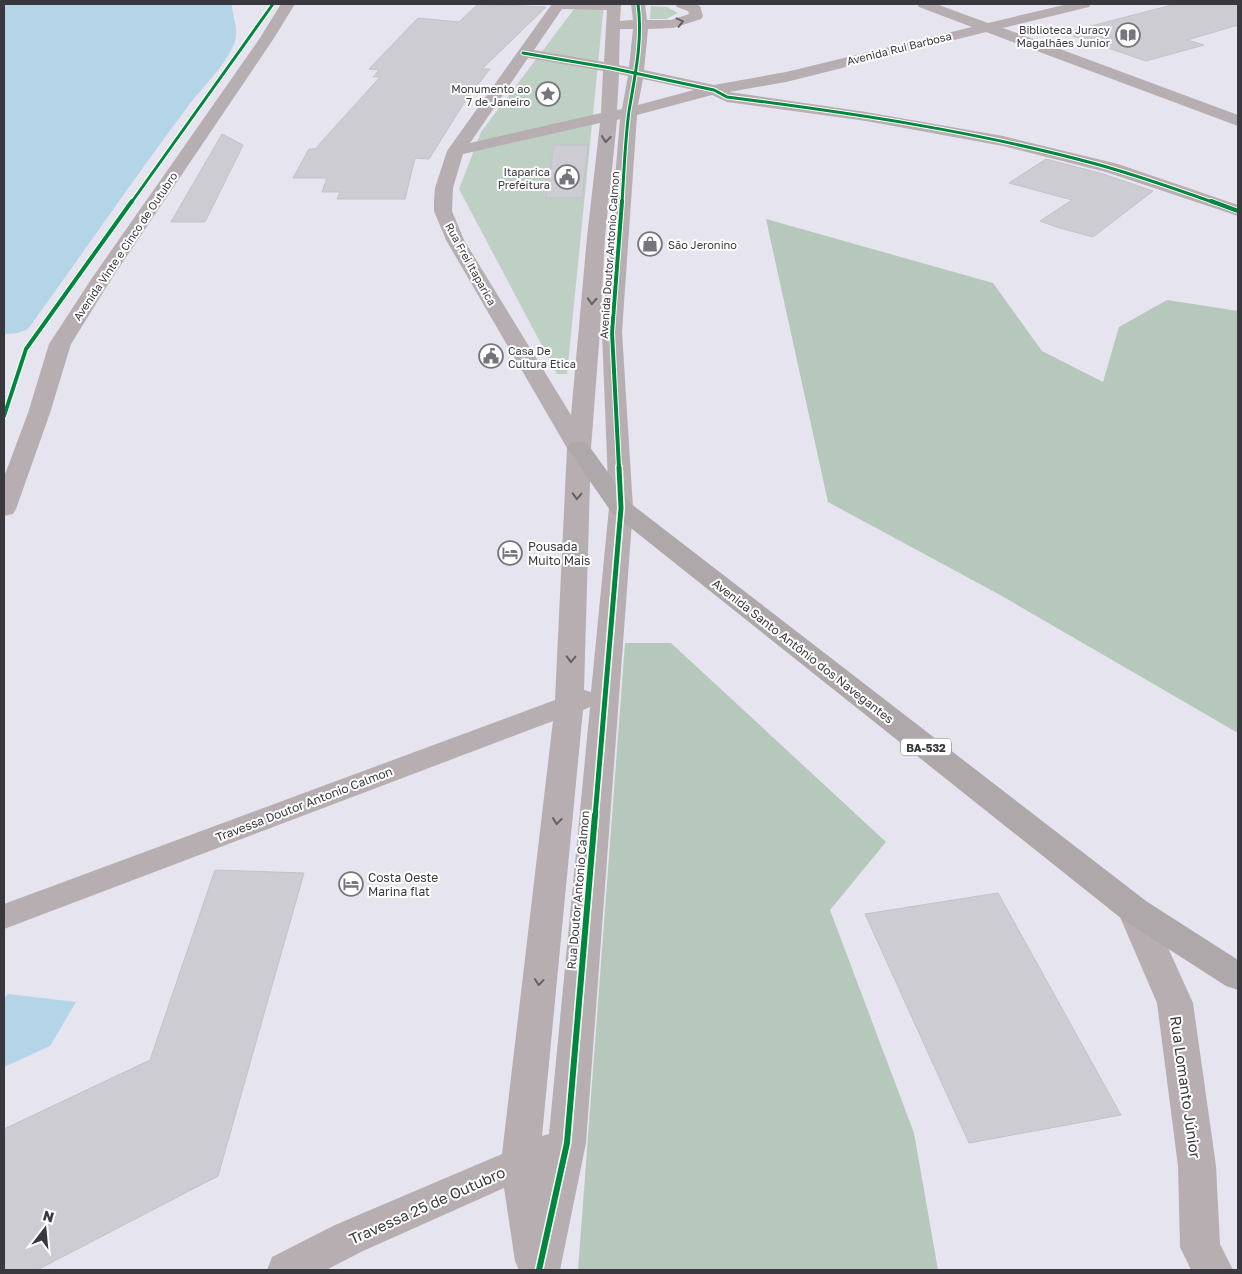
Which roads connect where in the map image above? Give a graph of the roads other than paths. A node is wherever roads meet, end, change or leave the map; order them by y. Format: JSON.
{"nodes":[{"id":1,"x":288,"y":4,"type":"edge"},
{"id":2,"x":559,"y":4,"type":"edge"},
{"id":3,"x":638,"y":4,"type":"edge"},
{"id":4,"x":682,"y":4,"type":"edge"},
{"id":5,"x":924,"y":4,"type":"edge"},
{"id":6,"x":1084,"y":4,"type":"edge"},
{"id":7,"x":613,"y":5,"type":"edge"},
{"id":8,"x":612,"y":25,"type":"junction"},
{"id":9,"x":641,"y":25,"type":"junction"},
{"id":10,"x":986,"y":26,"type":"junction"},
{"id":11,"x":523,"y":54,"type":"junction"},
{"id":12,"x":611,"y":68,"type":"junction"},
{"id":13,"x":636,"y":74,"type":"junction"},
{"id":14,"x":786,"y":77,"type":"junction"},
{"id":15,"x":714,"y":90,"type":"junction"},
{"id":16,"x":629,"y":112,"type":"junction"},
{"id":17,"x":838,"y":112,"type":"junction"},
{"id":18,"x":609,"y":116,"type":"junction"},
{"id":19,"x":1238,"y":121,"type":"edge"},
{"id":20,"x":456,"y":151,"type":"junction"},
{"id":21,"x":1238,"y":211,"type":"edge"},
{"id":22,"x":596,"y":237,"type":"junction"},
{"id":23,"x":618,"y":238,"type":"junction"},
{"id":24,"x":590,"y":330,"type":"junction"},
{"id":25,"x":612,"y":332,"type":"junction"},
{"id":26,"x":578,"y":448,"type":"junction"},
{"id":27,"x":620,"y":508,"type":"junction"},
{"id":28,"x":4,"y":509,"type":"edge"},
{"id":29,"x":605,"y":692,"type":"junction"},
{"id":30,"x":569,"y":705,"type":"junction"},
{"id":31,"x":1134,"y":910,"type":"junction"},
{"id":32,"x":4,"y":917,"type":"edge"},
{"id":33,"x":1238,"y":977,"type":"edge"},
{"id":34,"x":567,"y":1144,"type":"junction"},
{"id":35,"x":520,"y":1164,"type":"junction"},
{"id":36,"x":287,"y":1270,"type":"edge"},
{"id":37,"x":538,"y":1270,"type":"edge"},
{"id":38,"x":1213,"y":1270,"type":"edge"}],
"edges":[{"from":1,"to":28,"type":"street","name":"Avenida Vinte e Cinco de Outubro"},
{"from":2,"to":7,"type":"street"},
{"from":2,"to":11,"type":"street","name":"Rua Frei Itaparica","number":"BA-532"},
{"from":3,"to":9,"type":"street","name":"Avenida Doutor Antonio Calmon"},
{"from":9,"to":4,"type":"street","one_way":true},
{"from":5,"to":10,"type":"street"},
{"from":6,"to":10,"type":"street","name":"Avenida Rui Barbosa"},
{"from":7,"to":8,"type":"street","name":"Avenida Doutor Antonio Calmon"},
{"from":8,"to":9,"type":"street"},
{"from":8,"to":12,"type":"street","name":"Avenida Doutor Antonio Calmon"},
{"from":9,"to":13,"type":"street","name":"Avenida Doutor Antonio Calmon"},
{"from":10,"to":14,"type":"street","name":"Avenida Rui Barbosa"},
{"from":10,"to":19,"type":"street"},
{"from":11,"to":12,"type":"street"},
{"from":11,"to":20,"type":"street","name":"Rua Frei Itaparica","number":"BA-532"},
{"from":12,"to":13,"type":"street"},
{"from":12,"to":18,"type":"street","name":"Avenida Doutor Antonio Calmon"},
{"from":13,"to":15,"type":"street"},
{"from":13,"to":16,"type":"street","name":"Avenida Doutor Antonio Calmon"},
{"from":14,"to":15,"type":"street","name":"Avenida Rui Barbosa"},
{"from":14,"to":17,"type":"street"},
{"from":15,"to":16,"type":"street","name":"Avenida Rui Barbosa"},
{"from":15,"to":17,"type":"street"},
{"from":16,"to":18,"type":"street","name":"Avenida Rui Barbosa"},
{"from":16,"to":23,"type":"street","name":"Avenida Doutor Antonio Calmon"},
{"from":17,"to":21,"type":"street"},
{"from":18,"to":20,"type":"street","name":"Avenida Rui Barbosa"},
{"from":18,"to":22,"type":"street","name":"Avenida Doutor Antonio Calmon","one_way":true},
{"from":20,"to":26,"type":"street","name":"Rua Frei Itaparica","number":"BA-532"},
{"from":22,"to":23,"type":"street"},
{"from":22,"to":24,"type":"street","name":"Avenida Doutor Antonio Calmon","one_way":true},
{"from":23,"to":25,"type":"street","name":"Avenida Doutor Antonio Calmon"},
{"from":24,"to":25,"type":"street"},
{"from":24,"to":26,"type":"street","name":"Avenida Doutor Antonio Calmon"},
{"from":25,"to":27,"type":"street","name":"Avenida Doutor Antonio Calmon"},
{"from":26,"to":27,"type":"main road","name":"Avenida Santo Antônio dos Navegantes","number":"BA-532"},
{"from":26,"to":30,"type":"street","name":"Rua Doutor Antonio Calmon","one_way":true},
{"from":27,"to":29,"type":"street","name":"Rua Doutor Antonio Calmon"},
{"from":27,"to":31,"type":"main road","name":"Avenida Santo Antônio dos Navegantes","number":"BA-532"},
{"from":29,"to":30,"type":"street","name":"Travessa Doutor Antonio Calmon"},
{"from":29,"to":34,"type":"street","name":"Rua Doutor Antonio Calmon"},
{"from":30,"to":32,"type":"street","name":"Travessa Doutor Antonio Calmon"},
{"from":30,"to":35,"type":"street","name":"Rua Doutor Antonio Calmon","one_way":true},
{"from":31,"to":33,"type":"main road","name":"Avenida Santo Antônio dos Navegantes","number":"BA-532"},
{"from":31,"to":38,"type":"street","name":"Rua Lomanto Júnior"},
{"from":34,"to":35,"type":"street","name":"Travessa 25 de Outubro"},
{"from":34,"to":37,"type":"street","name":"Rua Doutor Antonio Calmon"},
{"from":35,"to":36,"type":"street","name":"Travessa 25 de Outubro"},
{"from":35,"to":37,"type":"street","name":"Rua Doutor Antonio Calmon"}]}
